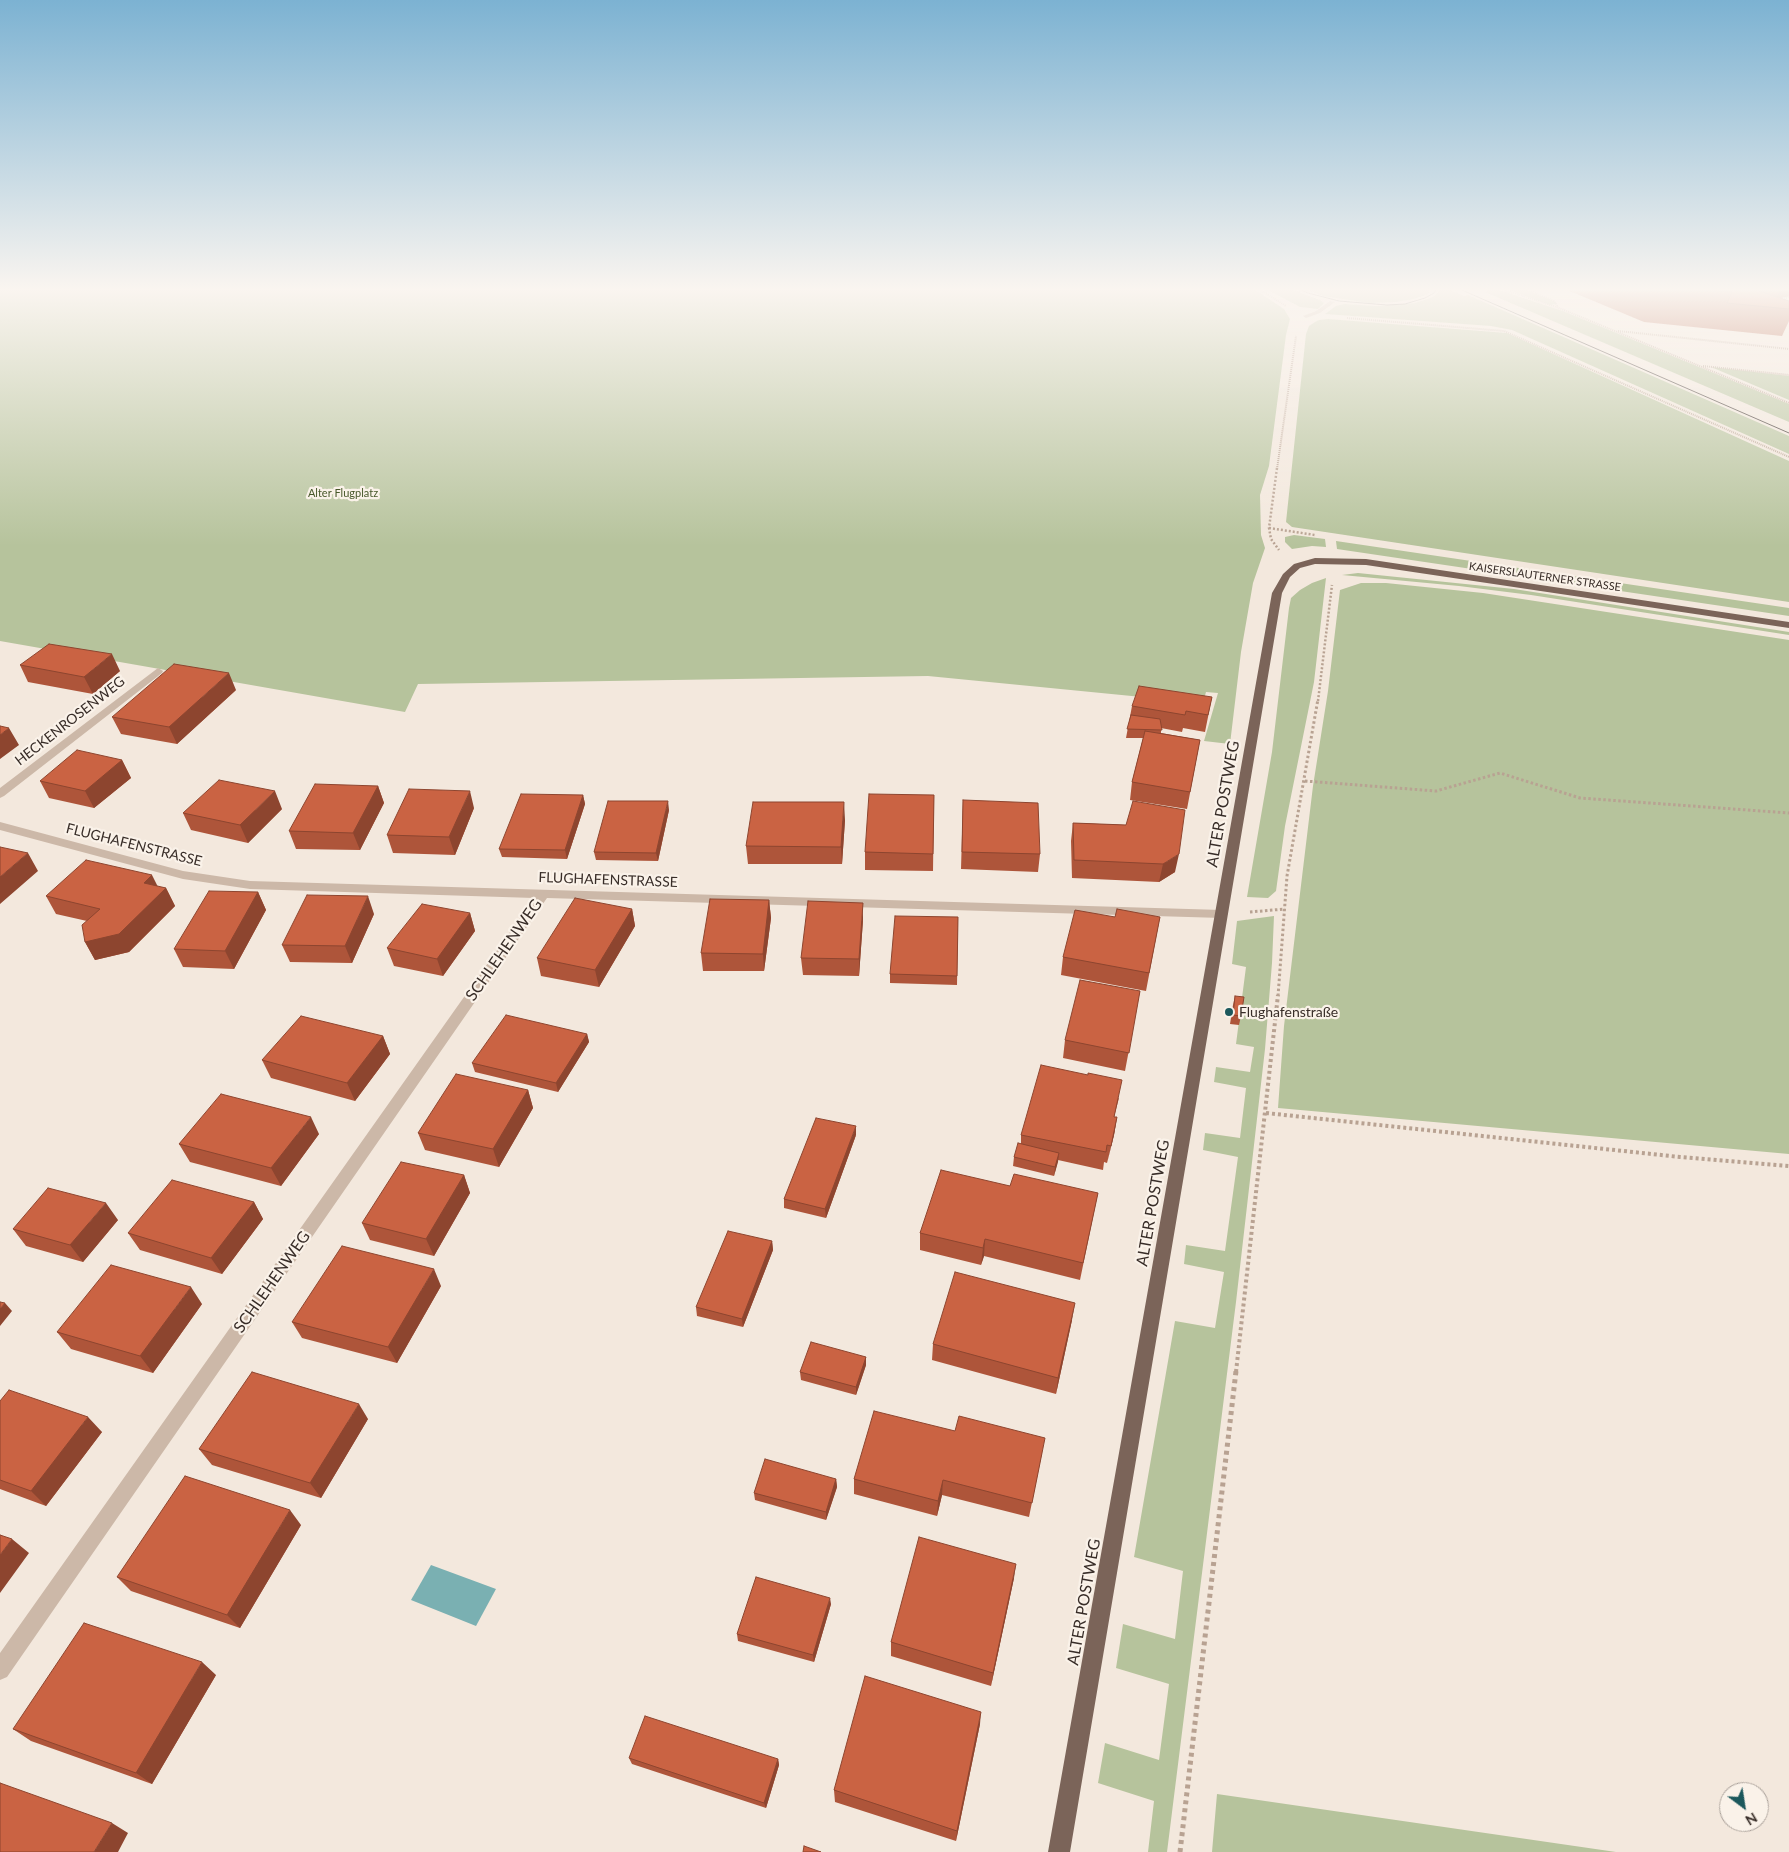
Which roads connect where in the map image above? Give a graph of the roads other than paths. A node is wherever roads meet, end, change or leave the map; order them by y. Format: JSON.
{"nodes":[{"id":1,"x":1297,"y":566,"type":"joint"},
{"id":2,"x":1789,"y":625,"type":"edge"},
{"id":3,"x":158,"y":670,"type":"dead end"},
{"id":4,"x":0,"y":794,"type":"edge"},
{"id":5,"x":0,"y":826,"type":"edge"},
{"id":6,"x":544,"y":893,"type":"junction"},
{"id":7,"x":1222,"y":914,"type":"junction"},
{"id":8,"x":0,"y":1670,"type":"edge"},
{"id":9,"x":1059,"y":1852,"type":"edge"}],
"edges":[{"from":1,"to":2,"type":"main road","name":"KAISERSLAUTERNER STRASSE"},
{"from":1,"to":7,"type":"main road","name":"ALTER POSTWEG"},
{"from":3,"to":4,"type":"street","name":"HECKENROSENWEG"},
{"from":5,"to":6,"type":"street","name":"FLUGHAFENSTRASSE"},
{"from":6,"to":7,"type":"street","name":"FLUGHAFENSTRASSE"},
{"from":6,"to":8,"type":"street","name":"SCHLEHENWEG"},
{"from":7,"to":9,"type":"main road","name":"ALTER POSTWEG"}]}
